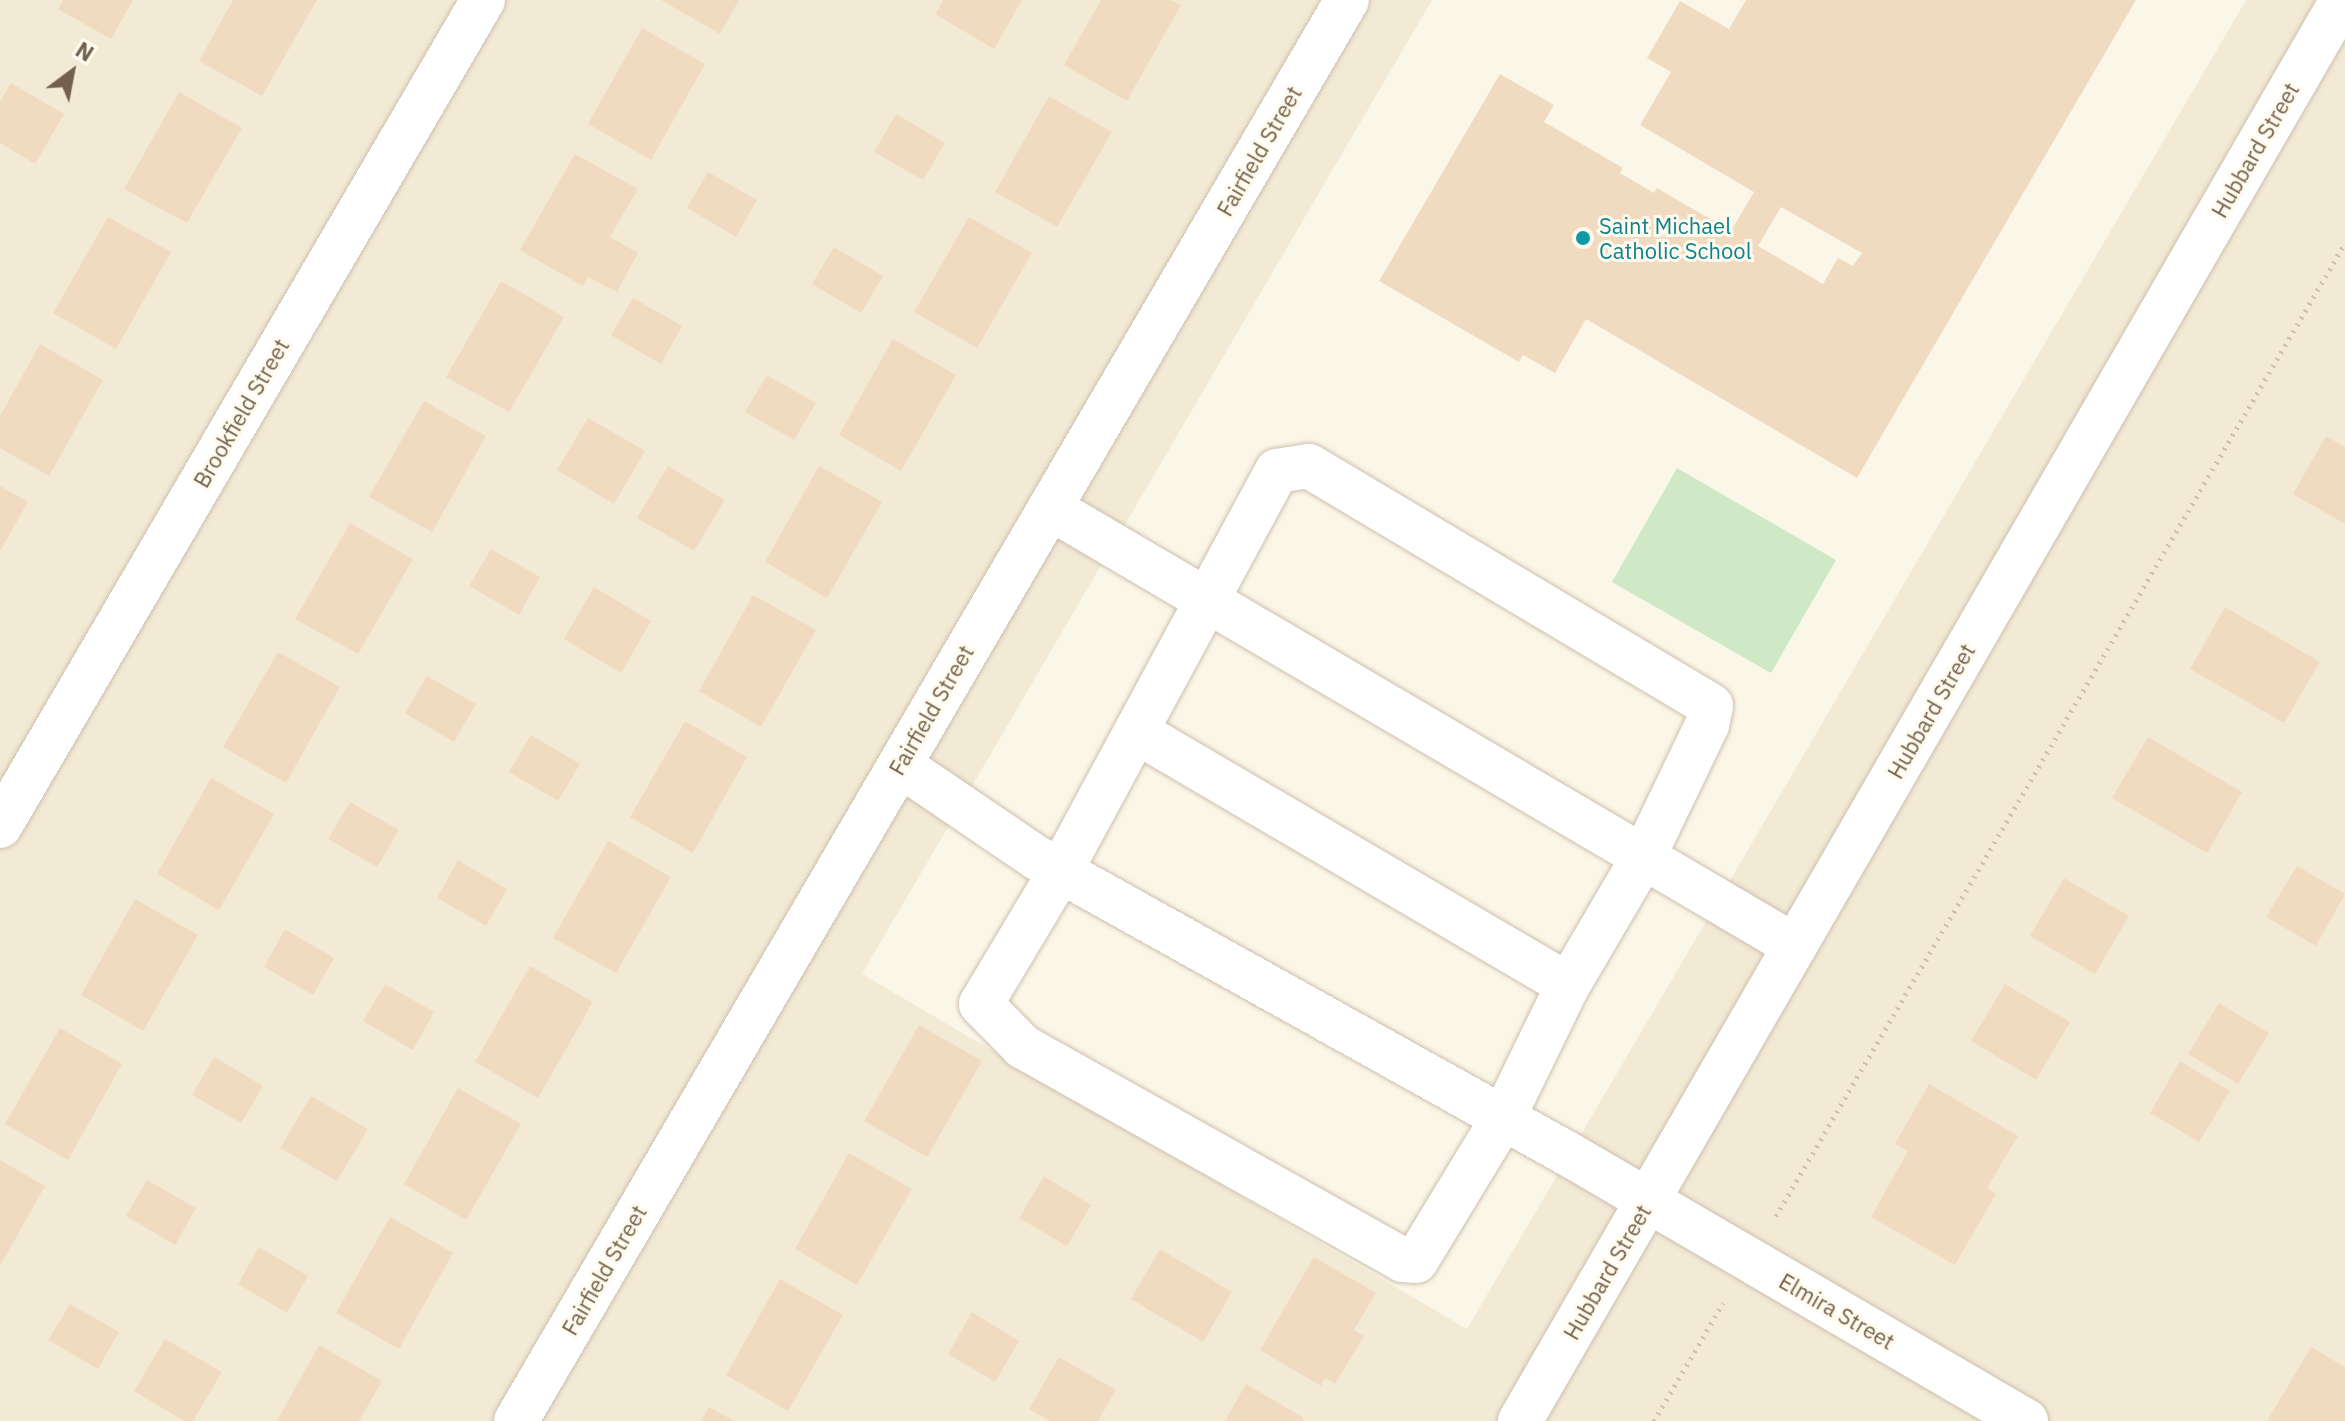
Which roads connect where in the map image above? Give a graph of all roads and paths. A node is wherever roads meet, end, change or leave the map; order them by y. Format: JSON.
{"nodes":[{"id":1,"x":483,"y":0,"type":"edge"},
{"id":2,"x":1347,"y":0,"type":"edge"},
{"id":3,"x":2342,"y":0,"type":"edge"},
{"id":4,"x":2345,"y":243,"type":"edge"},
{"id":5,"x":1050,"y":508,"type":"junction"},
{"id":6,"x":1208,"y":601,"type":"junction"},
{"id":7,"x":1137,"y":732,"type":"junction"},
{"id":8,"x":900,"y":765,"type":"junction"},
{"id":9,"x":0,"y":826,"type":"edge"},
{"id":10,"x":1645,"y":854,"type":"junction"},
{"id":11,"x":1060,"y":872,"type":"junction"},
{"id":12,"x":1795,"y":946,"type":"junction"},
{"id":13,"x":1568,"y":985,"type":"junction"},
{"id":14,"x":1503,"y":1118,"type":"junction"},
{"id":15,"x":1648,"y":1201,"type":"junction"},
{"id":16,"x":1749,"y":1260,"type":"junction"},
{"id":17,"x":516,"y":1421,"type":"edge"},
{"id":18,"x":1520,"y":1421,"type":"edge"},
{"id":19,"x":1654,"y":1421,"type":"edge"},
{"id":20,"x":2026,"y":1421,"type":"edge"}],
"edges":[{"from":1,"to":9,"type":"street","name":"Brookfield Street"},
{"from":2,"to":5,"type":"street","name":"Fairfield Street"},
{"from":3,"to":12,"type":"street","name":"Hubbard Street"},
{"from":4,"to":16,"type":"path"},
{"from":5,"to":6,"type":"street"},
{"from":5,"to":8,"type":"street","name":"Fairfield Street"},
{"from":6,"to":7,"type":"street"},
{"from":6,"to":10,"type":"street"},
{"from":6,"to":10,"type":"street"},
{"from":7,"to":11,"type":"street"},
{"from":7,"to":13,"type":"street"},
{"from":8,"to":11,"type":"street","name":"Elmira Street"},
{"from":8,"to":17,"type":"street","name":"Fairfield Street"},
{"from":10,"to":12,"type":"street"},
{"from":10,"to":13,"type":"street"},
{"from":11,"to":14,"type":"street","name":"Elmira Street"},
{"from":11,"to":14,"type":"street"},
{"from":12,"to":15,"type":"street","name":"Hubbard Street"},
{"from":13,"to":14,"type":"street"},
{"from":14,"to":15,"type":"street","name":"Elmira Street"},
{"from":15,"to":16,"type":"street","name":"Elmira Street"},
{"from":15,"to":18,"type":"street","name":"Hubbard Street"},
{"from":16,"to":19,"type":"path"},
{"from":16,"to":20,"type":"street","name":"Elmira Street"}]}
